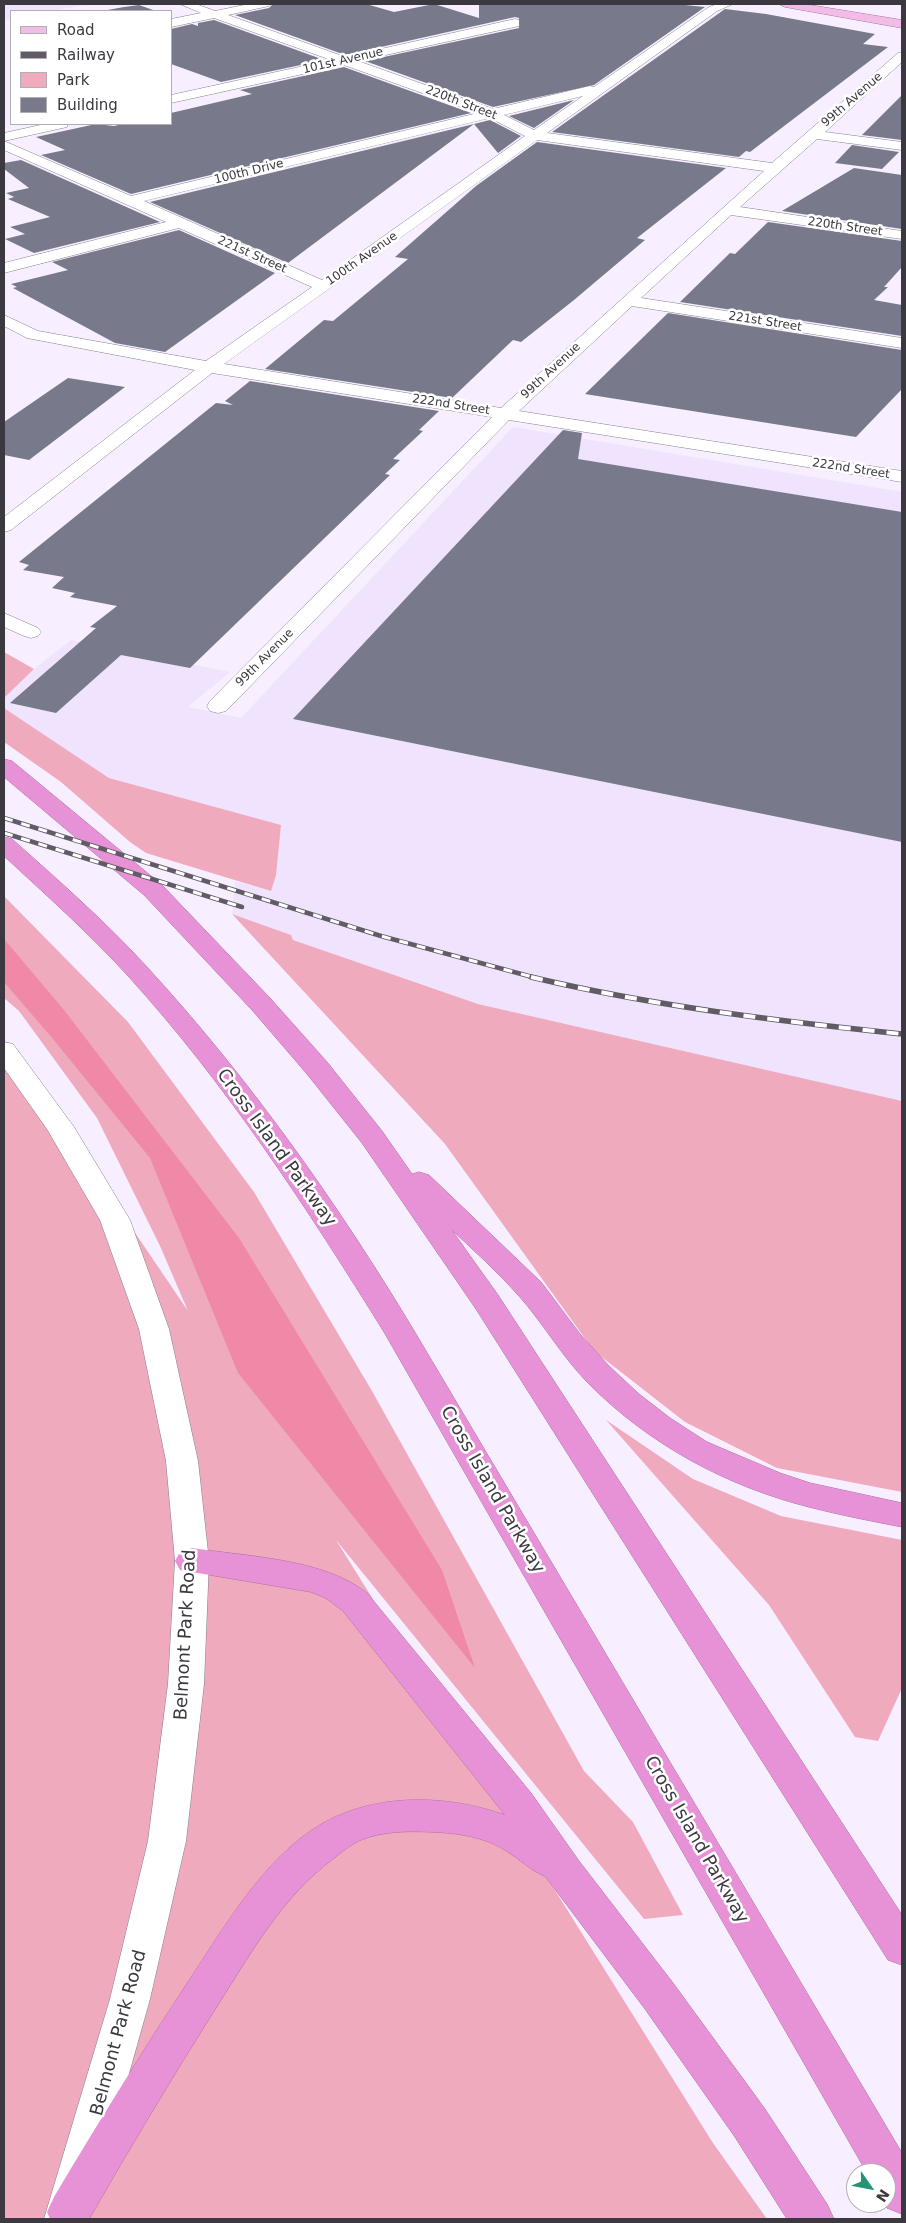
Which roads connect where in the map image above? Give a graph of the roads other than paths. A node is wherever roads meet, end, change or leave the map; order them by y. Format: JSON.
{"nodes":[{"id":1,"x":186,"y":4,"type":"edge"},
{"id":2,"x":265,"y":4,"type":"edge"},
{"id":3,"x":727,"y":4,"type":"edge"},
{"id":4,"x":785,"y":4,"type":"edge"},
{"id":5,"x":215,"y":14,"type":"junction"},
{"id":6,"x":172,"y":23,"type":"edge"},
{"id":7,"x":515,"y":23,"type":"dead end"},
{"id":8,"x":902,"y":24,"type":"edge"},
{"id":9,"x":902,"y":56,"type":"edge"},
{"id":10,"x":346,"y":60,"type":"junction"},
{"id":11,"x":604,"y":87,"type":"junction"},
{"id":12,"x":172,"y":99,"type":"edge"},
{"id":13,"x":491,"y":113,"type":"junction"},
{"id":14,"x":58,"y":125,"type":"edge"},
{"id":15,"x":813,"y":134,"type":"junction"},
{"id":16,"x":534,"y":136,"type":"junction"},
{"id":17,"x":4,"y":137,"type":"edge"},
{"id":18,"x":4,"y":145,"type":"edge"},
{"id":19,"x":902,"y":146,"type":"edge"},
{"id":20,"x":775,"y":168,"type":"junction"},
{"id":21,"x":128,"y":202,"type":"junction"},
{"id":22,"x":728,"y":210,"type":"junction"},
{"id":23,"x":181,"y":223,"type":"junction"},
{"id":24,"x":902,"y":235,"type":"edge"},
{"id":25,"x":4,"y":268,"type":"edge"},
{"id":26,"x":323,"y":286,"type":"junction"},
{"id":27,"x":628,"y":301,"type":"junction"},
{"id":28,"x":4,"y":320,"type":"edge"},
{"id":29,"x":33,"y":335,"type":"junction"},
{"id":30,"x":11,"y":341,"type":"dead end"},
{"id":31,"x":902,"y":343,"type":"edge"},
{"id":32,"x":209,"y":367,"type":"junction"},
{"id":33,"x":505,"y":414,"type":"junction"},
{"id":34,"x":902,"y":477,"type":"edge"},
{"id":35,"x":4,"y":526,"type":"edge"},
{"id":36,"x":4,"y":619,"type":"edge"},
{"id":37,"x":31,"y":632,"type":"dead end"},
{"id":38,"x":218,"y":706,"type":"dead end"},
{"id":39,"x":4,"y":766,"type":"edge"},
{"id":40,"x":4,"y":844,"type":"edge"},
{"id":41,"x":4,"y":1050,"type":"edge"},
{"id":42,"x":372,"y":1137,"type":"junction"},
{"id":43,"x":902,"y":1515,"type":"edge"},
{"id":44,"x":192,"y":1561,"type":"junction"},
{"id":45,"x":565,"y":1873,"type":"junction"},
{"id":46,"x":902,"y":1948,"type":"edge"},
{"id":47,"x":902,"y":2193,"type":"edge"},
{"id":48,"x":67,"y":2216,"type":"edge"},
{"id":49,"x":812,"y":2219,"type":"edge"}],
"edges":[{"from":1,"to":5,"type":"street","name":"220th Street"},
{"from":2,"to":5,"type":"street"},
{"from":3,"to":11,"type":"street","name":"100th Avenue"},
{"from":4,"to":8,"type":"main road"},
{"from":5,"to":6,"type":"street"},
{"from":5,"to":10,"type":"street","name":"220th Street"},
{"from":7,"to":10,"type":"street","name":"101st Avenue"},
{"from":9,"to":15,"type":"street","name":"99th Avenue"},
{"from":10,"to":12,"type":"street","name":"101st Avenue"},
{"from":10,"to":13,"type":"street","name":"220th Street"},
{"from":11,"to":13,"type":"street","name":"100th Drive"},
{"from":11,"to":16,"type":"street","name":"100th Avenue"},
{"from":13,"to":16,"type":"street","name":"220th Street"},
{"from":13,"to":21,"type":"street","name":"100th Drive"},
{"from":14,"to":17,"type":"street"},
{"from":15,"to":19,"type":"street"},
{"from":15,"to":20,"type":"street","name":"99th Avenue"},
{"from":16,"to":20,"type":"street","name":"220th Street"},
{"from":16,"to":26,"type":"street","name":"100th Avenue"},
{"from":18,"to":21,"type":"street"},
{"from":20,"to":22,"type":"street","name":"99th Avenue"},
{"from":21,"to":23,"type":"street"},
{"from":22,"to":24,"type":"street","name":"220th Street"},
{"from":22,"to":27,"type":"street","name":"99th Avenue"},
{"from":23,"to":25,"type":"street"},
{"from":23,"to":26,"type":"street","name":"221st Street"},
{"from":26,"to":32,"type":"street","name":"100th Avenue"},
{"from":27,"to":31,"type":"street","name":"221st Street"},
{"from":27,"to":33,"type":"street","name":"99th Avenue"},
{"from":28,"to":29,"type":"street","name":"222nd Street"},
{"from":29,"to":30,"type":"street"},
{"from":29,"to":32,"type":"street","name":"222nd Street"},
{"from":32,"to":33,"type":"street","name":"222nd Street"},
{"from":32,"to":35,"type":"street","name":"100th Avenue"},
{"from":33,"to":34,"type":"street","name":"222nd Street"},
{"from":33,"to":38,"type":"street","name":"99th Avenue"},
{"from":36,"to":37,"type":"street"},
{"from":39,"to":42,"type":"highway"},
{"from":40,"to":47,"type":"highway","name":"Cross Island Parkway"},
{"from":41,"to":44,"type":"street","name":"Belmont Park Road"},
{"from":42,"to":43,"type":"highway"},
{"from":42,"to":46,"type":"highway"},
{"from":44,"to":45,"type":"highway"},
{"from":44,"to":48,"type":"street","name":"Belmont Park Road"},
{"from":45,"to":48,"type":"highway"},
{"from":45,"to":49,"type":"highway"}]}
